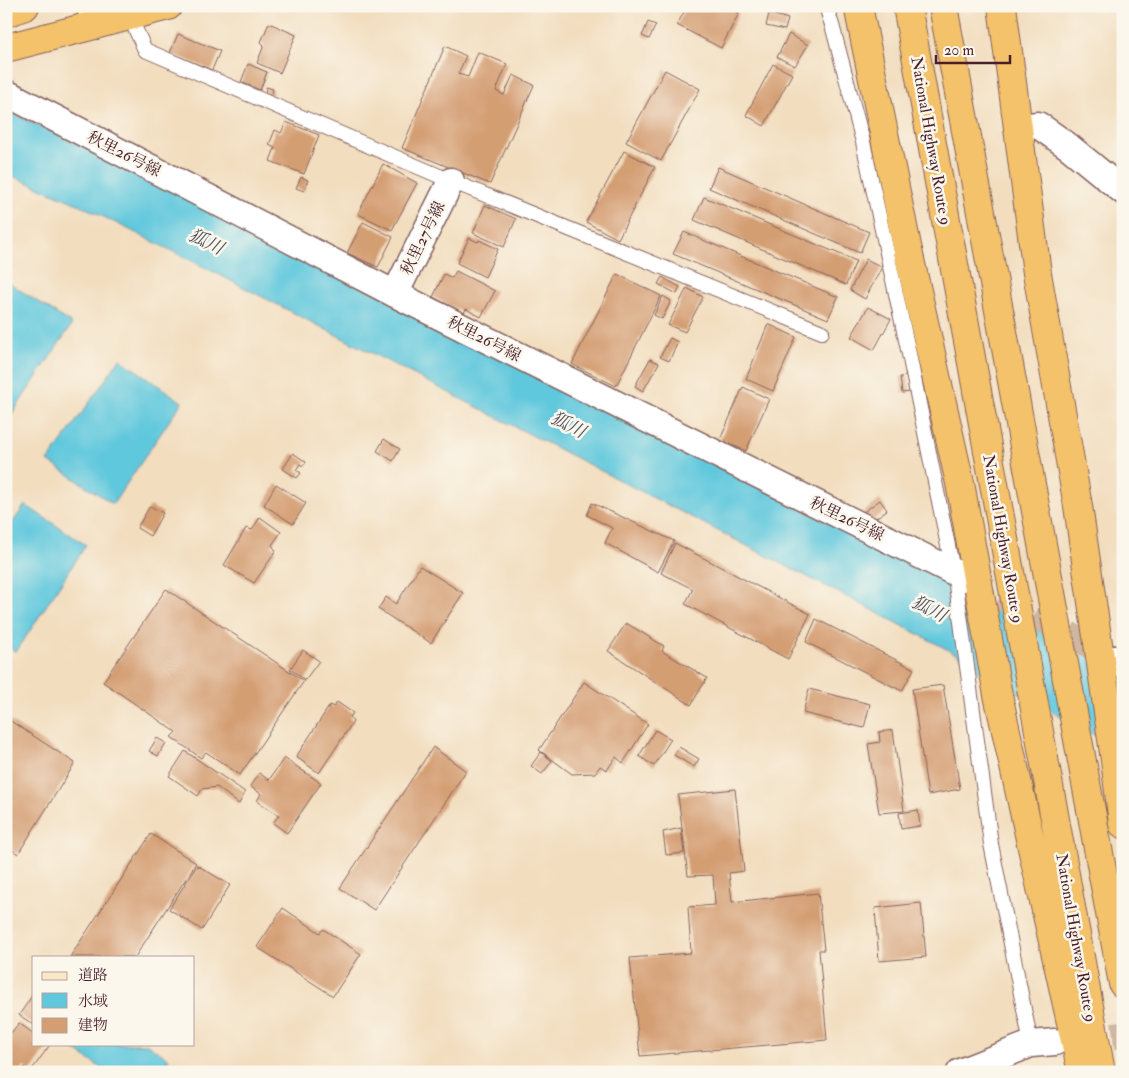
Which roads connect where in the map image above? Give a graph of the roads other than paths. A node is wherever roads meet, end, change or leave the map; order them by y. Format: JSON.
{"nodes":[{"id":1,"x":25,"y":6,"type":"edge"},
{"id":2,"x":168,"y":6,"type":"edge"},
{"id":3,"x":826,"y":6,"type":"edge"},
{"id":4,"x":841,"y":6,"type":"edge"},
{"id":5,"x":858,"y":6,"type":"edge"},
{"id":6,"x":907,"y":6,"type":"edge"},
{"id":7,"x":943,"y":6,"type":"edge"},
{"id":8,"x":1002,"y":6,"type":"edge"},
{"id":9,"x":6,"y":13,"type":"edge"},
{"id":10,"x":93,"y":15,"type":"edge"},
{"id":11,"x":129,"y":15,"type":"junction"},
{"id":12,"x":6,"y":48,"type":"edge"},
{"id":13,"x":6,"y":93,"type":"edge"},
{"id":14,"x":1018,"y":127,"type":"junction"},
{"id":15,"x":451,"y":181,"type":"junction"},
{"id":16,"x":1123,"y":191,"type":"edge"},
{"id":17,"x":907,"y":246,"type":"junction"},
{"id":18,"x":395,"y":294,"type":"junction"},
{"id":19,"x":822,"y":332,"type":"dead end"},
{"id":20,"x":964,"y":582,"type":"junction"},
{"id":21,"x":1113,"y":662,"type":"edge"},
{"id":22,"x":1123,"y":824,"type":"edge"},
{"id":23,"x":1123,"y":984,"type":"edge"},
{"id":24,"x":1043,"y":1043,"type":"joint"},
{"id":25,"x":960,"y":1072,"type":"edge"},
{"id":26,"x":1082,"y":1072,"type":"edge"},
{"id":27,"x":1100,"y":1072,"type":"edge"}],
"edges":[{"from":1,"to":9,"type":"highway"},
{"from":2,"to":11,"type":"highway"},
{"from":3,"to":20,"type":"lane"},
{"from":4,"to":17,"type":"highway"},
{"from":5,"to":17,"type":"highway"},
{"from":6,"to":27,"type":"highway","name":"National Highway Route 9"},
{"from":7,"to":23,"type":"highway"},
{"from":8,"to":14,"type":"highway"},
{"from":10,"to":11,"type":"highway"},
{"from":10,"to":12,"type":"highway"},
{"from":11,"to":15,"type":"lane"},
{"from":13,"to":18,"type":"street","name":"秋里26号線"},
{"from":14,"to":16,"type":"street"},
{"from":14,"to":21,"type":"highway"},
{"from":15,"to":18,"type":"street","name":"秋里27号線"},
{"from":15,"to":19,"type":"lane"},
{"from":17,"to":20,"type":"highway"},
{"from":18,"to":20,"type":"street","name":"秋里26号線"},
{"from":20,"to":24,"type":"lane"},
{"from":20,"to":26,"type":"highway"},
{"from":21,"to":22,"type":"highway"},
{"from":24,"to":25,"type":"street"}]}
